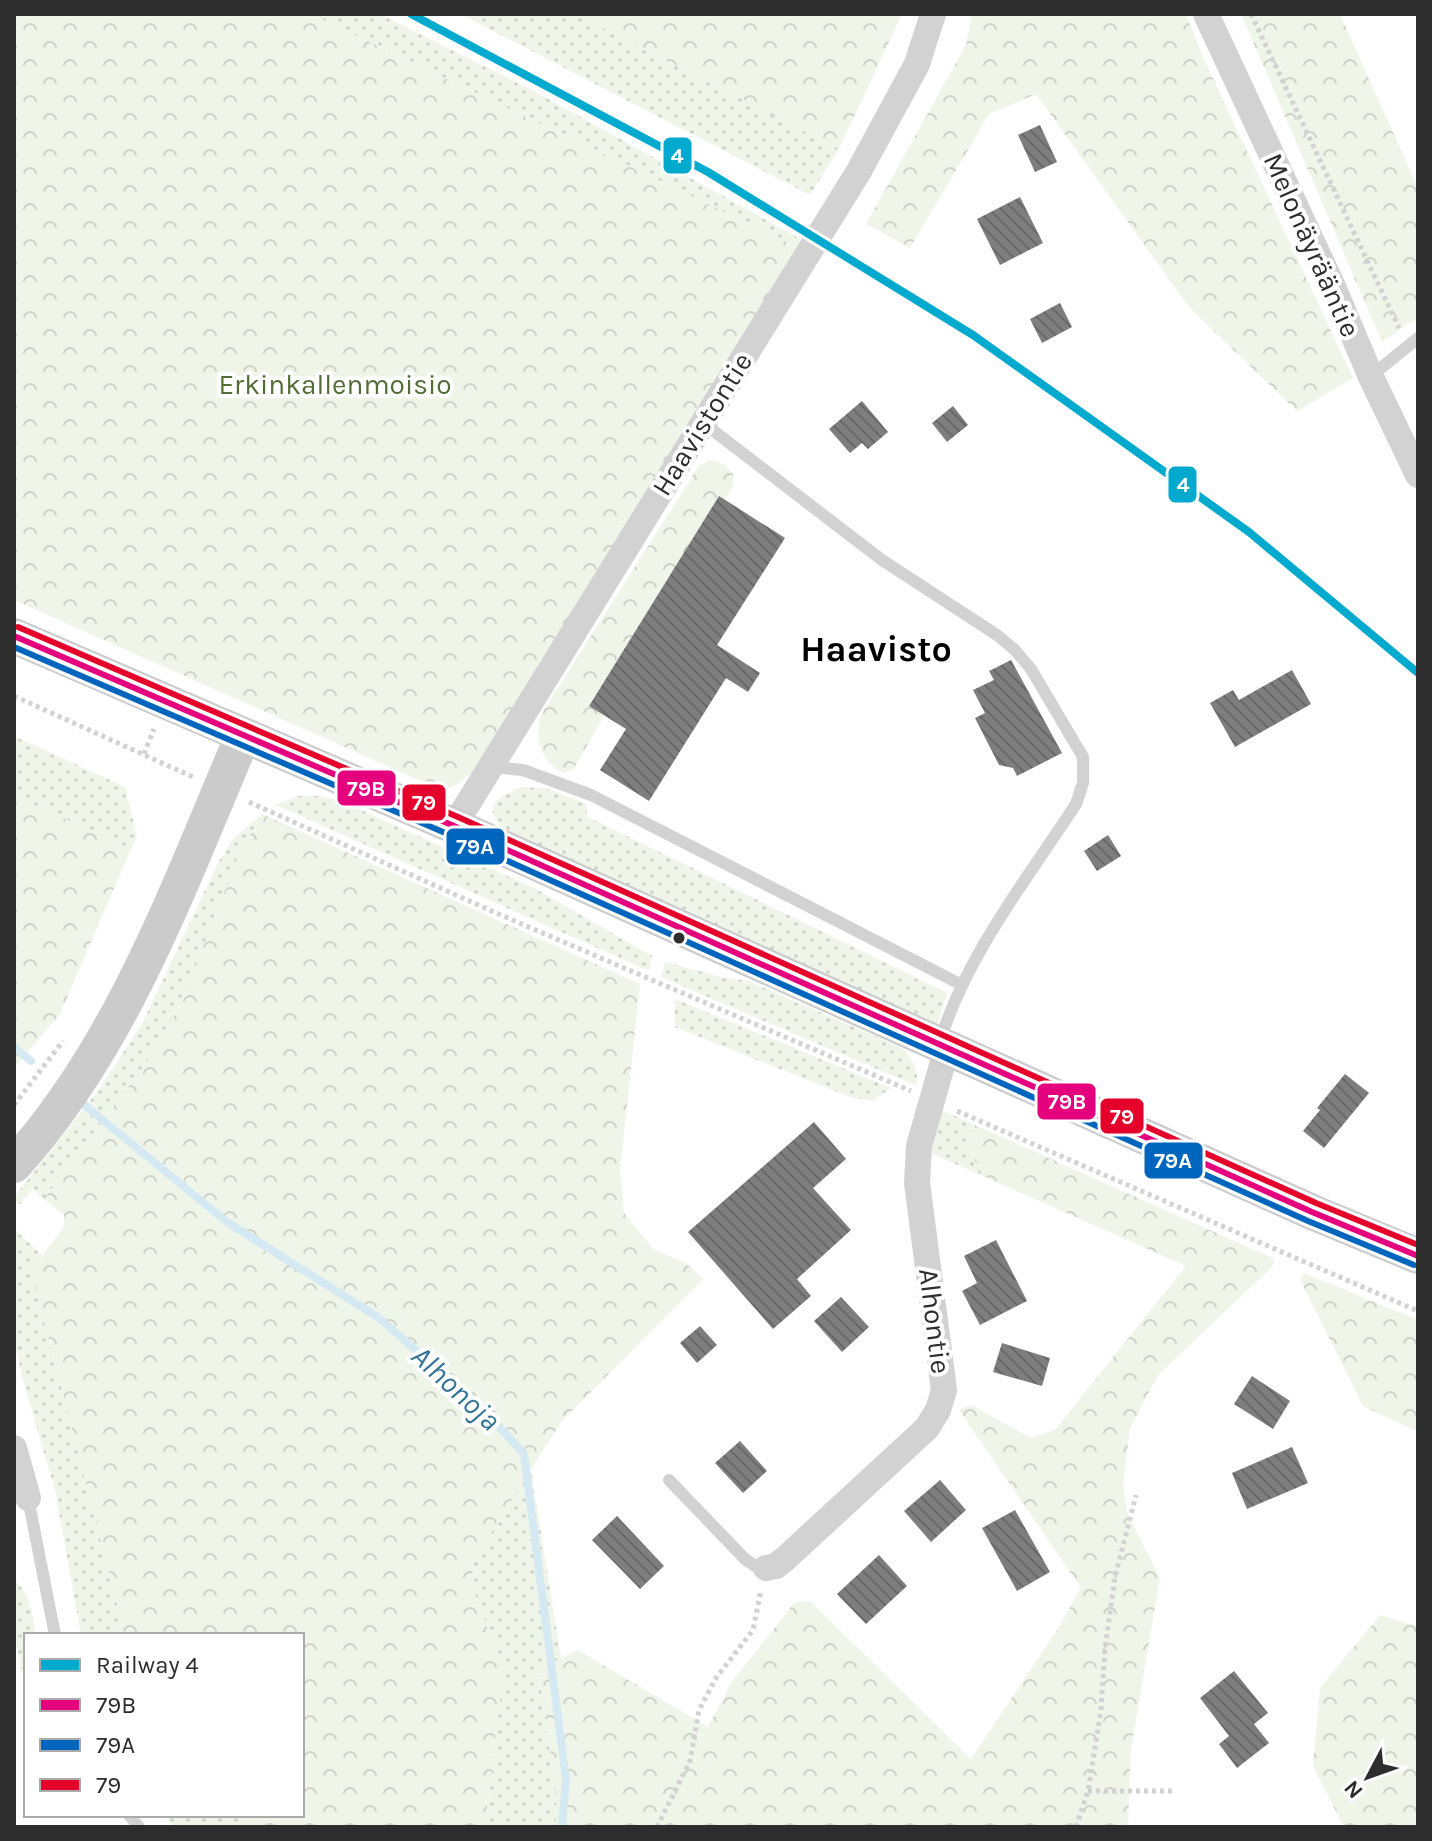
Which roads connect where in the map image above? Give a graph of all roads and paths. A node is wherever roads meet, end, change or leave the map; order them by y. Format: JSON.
{"nodes":[{"id":1,"x":933,"y":14,"type":"edge"},
{"id":2,"x":1206,"y":14,"type":"edge"},
{"id":3,"x":1251,"y":14,"type":"edge"},
{"id":4,"x":1415,"y":342,"type":"edge"},
{"id":5,"x":1371,"y":377,"type":"junction"},
{"id":6,"x":702,"y":422,"type":"junction"},
{"id":7,"x":1418,"y":475,"type":"edge"},
{"id":8,"x":14,"y":636,"type":"edge"},
{"id":9,"x":14,"y":696,"type":"edge"},
{"id":10,"x":243,"y":736,"type":"junction"},
{"id":11,"x":490,"y":767,"type":"junction"},
{"id":12,"x":204,"y":790,"type":"junction"},
{"id":13,"x":454,"y":826,"type":"junction"},
{"id":14,"x":962,"y":985,"type":"junction"},
{"id":15,"x":70,"y":1032,"type":"dead end"},
{"id":16,"x":943,"y":1046,"type":"junction"},
{"id":17,"x":932,"y":1100,"type":"junction"},
{"id":18,"x":14,"y":1105,"type":"edge"},
{"id":19,"x":14,"y":1165,"type":"edge"},
{"id":20,"x":1418,"y":1256,"type":"edge"},
{"id":21,"x":1418,"y":1311,"type":"edge"},
{"id":22,"x":14,"y":1448,"type":"edge"},
{"id":23,"x":669,"y":1480,"type":"dead end"},
{"id":24,"x":1136,"y":1495,"type":"dead end"},
{"id":25,"x":21,"y":1505,"type":"edge"},
{"id":26,"x":766,"y":1568,"type":"junction"},
{"id":27,"x":54,"y":1633,"type":"edge"},
{"id":28,"x":1088,"y":1791,"type":"junction"},
{"id":29,"x":1172,"y":1791,"type":"dead end"},
{"id":30,"x":657,"y":1827,"type":"edge"},
{"id":31,"x":1076,"y":1827,"type":"edge"}],
"edges":[{"from":1,"to":6,"type":"street","name":"Haavistontie"},
{"from":2,"to":5,"type":"street","name":"Melonäyrääntie"},
{"from":3,"to":4,"type":"path"},
{"from":4,"to":5,"type":"lane"},
{"from":5,"to":7,"type":"street","name":"Melonäyrääntie"},
{"from":6,"to":11,"type":"street","name":"Haavistontie"},
{"from":6,"to":14,"type":"lane"},
{"from":8,"to":10,"type":"main road"},
{"from":9,"to":12,"type":"path"},
{"from":10,"to":12,"type":"main road"},
{"from":10,"to":13,"type":"main road"},
{"from":11,"to":13,"type":"street","name":"Haavistontie"},
{"from":11,"to":14,"type":"lane"},
{"from":12,"to":17,"type":"path"},
{"from":12,"to":19,"type":"main road"},
{"from":13,"to":16,"type":"main road"},
{"from":14,"to":16,"type":"lane"},
{"from":15,"to":18,"type":"path"},
{"from":16,"to":17,"type":"street","name":"Alhontie"},
{"from":16,"to":20,"type":"main road"},
{"from":17,"to":21,"type":"path"},
{"from":17,"to":26,"type":"street","name":"Alhontie"},
{"from":22,"to":25,"type":"street"},
{"from":23,"to":26,"type":"lane"},
{"from":24,"to":28,"type":"path"},
{"from":25,"to":27,"type":"lane"},
{"from":26,"to":30,"type":"path"},
{"from":28,"to":29,"type":"path"},
{"from":28,"to":31,"type":"path"}]}
